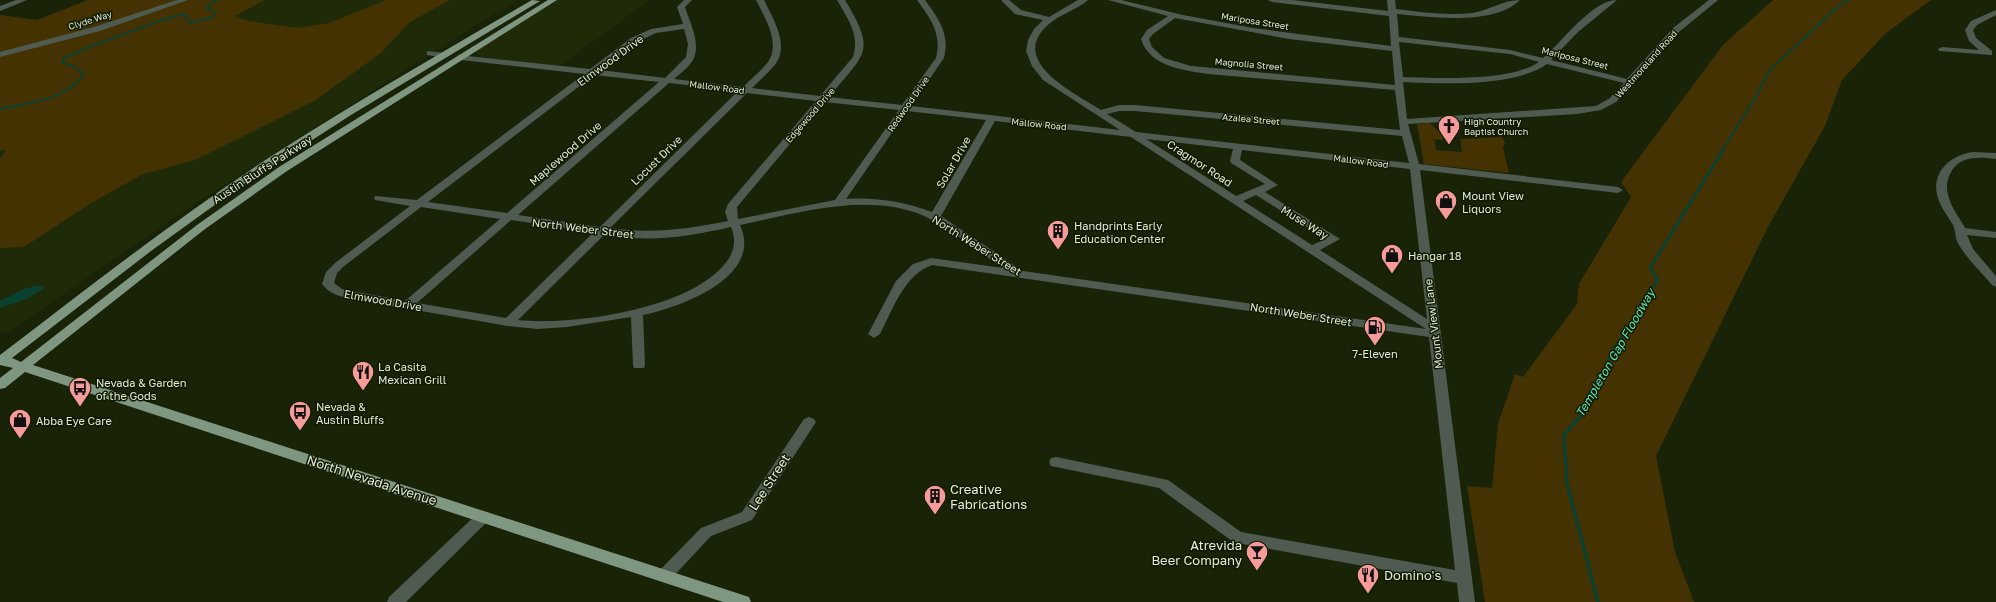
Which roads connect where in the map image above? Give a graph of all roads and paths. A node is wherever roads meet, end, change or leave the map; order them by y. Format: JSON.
{"nodes":[{"id":1,"x":23,"y":0,"type":"edge"},
{"id":2,"x":184,"y":0,"type":"edge"},
{"id":3,"x":538,"y":0,"type":"edge"},
{"id":4,"x":552,"y":0,"type":"edge"},
{"id":5,"x":688,"y":0,"type":"edge"},
{"id":6,"x":760,"y":0,"type":"edge"},
{"id":7,"x":841,"y":0,"type":"edge"},
{"id":8,"x":921,"y":0,"type":"edge"},
{"id":9,"x":1005,"y":0,"type":"edge"},
{"id":10,"x":1084,"y":0,"type":"edge"},
{"id":11,"x":1112,"y":0,"type":"edge"},
{"id":12,"x":1272,"y":0,"type":"edge"},
{"id":13,"x":1391,"y":0,"type":"edge"},
{"id":14,"x":1516,"y":0,"type":"edge"},
{"id":15,"x":1613,"y":0,"type":"edge"},
{"id":16,"x":1714,"y":0,"type":"edge"},
{"id":17,"x":0,"y":9,"type":"edge"},
{"id":18,"x":1996,"y":12,"type":"edge"},
{"id":19,"x":1392,"y":13,"type":"junction"},
{"id":20,"x":1173,"y":16,"type":"junction"},
{"id":21,"x":506,"y":18,"type":"junction"},
{"id":22,"x":1048,"y":19,"type":"junction"},
{"id":23,"x":686,"y":26,"type":"junction"},
{"id":24,"x":1396,"y":39,"type":"junction"},
{"id":25,"x":1396,"y":49,"type":"junction"},
{"id":26,"x":1942,"y":49,"type":"dead end"},
{"id":27,"x":430,"y":53,"type":"dead end"},
{"id":28,"x":1992,"y":53,"type":"edge"},
{"id":29,"x":446,"y":54,"type":"junction"},
{"id":30,"x":0,"y":56,"type":"edge"},
{"id":31,"x":461,"y":57,"type":"junction"},
{"id":32,"x":1545,"y":60,"type":"junction"},
{"id":33,"x":592,"y":72,"type":"junction"},
{"id":34,"x":668,"y":81,"type":"junction"},
{"id":35,"x":1630,"y":82,"type":"junction"},
{"id":36,"x":1400,"y":84,"type":"junction"},
{"id":37,"x":396,"y":85,"type":"junction"},
{"id":38,"x":744,"y":90,"type":"junction"},
{"id":39,"x":824,"y":99,"type":"junction"},
{"id":40,"x":906,"y":108,"type":"junction"},
{"id":41,"x":1098,"y":113,"type":"junction"},
{"id":42,"x":992,"y":118,"type":"junction"},
{"id":43,"x":1404,"y":122,"type":"junction"},
{"id":44,"x":1132,"y":134,"type":"junction"},
{"id":45,"x":1405,"y":134,"type":"junction"},
{"id":46,"x":1238,"y":146,"type":"junction"},
{"id":47,"x":1996,"y":156,"type":"edge"},
{"id":48,"x":1415,"y":167,"type":"junction"},
{"id":49,"x":1618,"y":190,"type":"dead end"},
{"id":50,"x":1257,"y":191,"type":"junction"},
{"id":51,"x":379,"y":198,"type":"dead end"},
{"id":52,"x":1235,"y":200,"type":"junction"},
{"id":53,"x":838,"y":202,"type":"junction"},
{"id":54,"x":419,"y":204,"type":"junction"},
{"id":55,"x":935,"y":217,"type":"junction"},
{"id":56,"x":508,"y":218,"type":"junction"},
{"id":57,"x":734,"y":223,"type":"junction"},
{"id":58,"x":601,"y":231,"type":"junction"},
{"id":59,"x":1961,"y":231,"type":"junction"},
{"id":60,"x":1996,"y":236,"type":"edge"},
{"id":61,"x":1312,"y":249,"type":"junction"},
{"id":62,"x":1020,"y":274,"type":"junction"},
{"id":63,"x":1996,"y":283,"type":"edge"},
{"id":64,"x":407,"y":305,"type":"junction"},
{"id":65,"x":637,"y":312,"type":"junction"},
{"id":66,"x":509,"y":322,"type":"junction"},
{"id":67,"x":1434,"y":331,"type":"junction"},
{"id":68,"x":874,"y":334,"type":"dead end"},
{"id":69,"x":1,"y":360,"type":"edge"},
{"id":70,"x":640,"y":365,"type":"dead end"},
{"id":71,"x":24,"y":366,"type":"junction"},
{"id":72,"x":0,"y":386,"type":"edge"},
{"id":73,"x":809,"y":422,"type":"dead end"},
{"id":74,"x":1056,"y":462,"type":"dead end"},
{"id":75,"x":483,"y":517,"type":"junction"},
{"id":76,"x":664,"y":576,"type":"junction"},
{"id":77,"x":1463,"y":578,"type":"junction"},
{"id":78,"x":395,"y":602,"type":"edge"},
{"id":79,"x":743,"y":602,"type":"edge"},
{"id":80,"x":1466,"y":602,"type":"edge"}],
"edges":[{"from":1,"to":17,"type":"street"},
{"from":2,"to":30,"type":"street","name":"Clyde Way"},
{"from":3,"to":21,"type":"main road","name":"Austin Bluffs Parkway"},
{"from":4,"to":31,"type":"main road","name":"Austin Bluffs Parkway"},
{"from":5,"to":23,"type":"street","name":"Maplewood Drive"},
{"from":6,"to":38,"type":"street","name":"Locust Drive"},
{"from":7,"to":39,"type":"street","name":"Edgewood Drive"},
{"from":8,"to":40,"type":"street","name":"Redwood Drive"},
{"from":9,"to":22,"type":"street"},
{"from":10,"to":22,"type":"street","name":"Cragmor Road"},
{"from":11,"to":20,"type":"street","name":"Mariposa Street"},
{"from":12,"to":19,"type":"street"},
{"from":13,"to":19,"type":"street","name":"Mount View Lane"},
{"from":14,"to":19,"type":"street"},
{"from":15,"to":32,"type":"street","name":"Magnolia Street"},
{"from":16,"to":35,"type":"street","name":"Westmoreland Road"},
{"from":18,"to":28,"type":"street"},
{"from":19,"to":24,"type":"street","name":"Mount View Lane"},
{"from":20,"to":25,"type":"street","name":"Mariposa Street"},
{"from":20,"to":36,"type":"street","name":"Magnolia Street"},
{"from":21,"to":29,"type":"main road","name":"Austin Bluffs Parkway"},
{"from":21,"to":31,"type":"main road"},
{"from":22,"to":41,"type":"street","name":"Cragmor Road"},
{"from":23,"to":33,"type":"street","name":"Elmwood Drive"},
{"from":23,"to":34,"type":"street","name":"Maplewood Drive"},
{"from":24,"to":25,"type":"street","name":"Mount View Lane"},
{"from":24,"to":32,"type":"street","name":"Mariposa Street"},
{"from":25,"to":36,"type":"street","name":"Mount View Lane"},
{"from":26,"to":28,"type":"street"},
{"from":27,"to":29,"type":"street"},
{"from":29,"to":37,"type":"main road","name":"Austin Bluffs Parkway"},
{"from":31,"to":33,"type":"street","name":"Mallow Road"},
{"from":31,"to":37,"type":"main road"},
{"from":31,"to":71,"type":"main road","name":"Austin Bluffs Parkway"},
{"from":32,"to":35,"type":"street","name":"Mariposa Street"},
{"from":32,"to":36,"type":"street","name":"Magnolia Street"},
{"from":33,"to":34,"type":"street","name":"Mallow Road"},
{"from":33,"to":54,"type":"street","name":"Elmwood Drive"},
{"from":34,"to":38,"type":"street","name":"Mallow Road"},
{"from":34,"to":56,"type":"street","name":"Maplewood Drive"},
{"from":35,"to":43,"type":"street","name":"Westmoreland Road"},
{"from":36,"to":43,"type":"street","name":"Mount View Lane"},
{"from":37,"to":69,"type":"main road","name":"Austin Bluffs Parkway"},
{"from":38,"to":39,"type":"street","name":"Mallow Road"},
{"from":38,"to":58,"type":"street","name":"Locust Drive"},
{"from":39,"to":40,"type":"street","name":"Mallow Road"},
{"from":39,"to":57,"type":"street","name":"Edgewood Drive"},
{"from":40,"to":42,"type":"street","name":"Mallow Road"},
{"from":40,"to":53,"type":"street","name":"Redwood Drive"},
{"from":41,"to":44,"type":"street","name":"Cragmor Road"},
{"from":41,"to":45,"type":"street","name":"Azalea Street"},
{"from":42,"to":44,"type":"street","name":"Mallow Road"},
{"from":42,"to":55,"type":"street","name":"Solar Drive"},
{"from":43,"to":45,"type":"street","name":"Mount View Lane"},
{"from":44,"to":46,"type":"street","name":"Mallow Road"},
{"from":44,"to":52,"type":"street","name":"Cragmor Road"},
{"from":45,"to":48,"type":"street","name":"Mount View Lane"},
{"from":46,"to":48,"type":"street","name":"Mallow Road"},
{"from":46,"to":50,"type":"street"},
{"from":47,"to":59,"type":"street"},
{"from":48,"to":49,"type":"street","name":"Mallow Road"},
{"from":48,"to":67,"type":"street","name":"Mount View Lane"},
{"from":50,"to":52,"type":"street"},
{"from":50,"to":61,"type":"street","name":"Muse Way"},
{"from":51,"to":54,"type":"street","name":"North Weber Street"},
{"from":52,"to":61,"type":"street","name":"Cragmor Road"},
{"from":53,"to":55,"type":"street","name":"North Weber Street"},
{"from":53,"to":57,"type":"street","name":"North Weber Street"},
{"from":54,"to":56,"type":"street","name":"North Weber Street"},
{"from":54,"to":64,"type":"street","name":"Elmwood Drive"},
{"from":55,"to":62,"type":"street","name":"North Weber Street"},
{"from":56,"to":58,"type":"street","name":"North Weber Street"},
{"from":56,"to":64,"type":"street","name":"Maplewood Drive"},
{"from":57,"to":58,"type":"street","name":"North Weber Street"},
{"from":57,"to":65,"type":"street","name":"Elmwood Drive"},
{"from":58,"to":66,"type":"street","name":"Locust Drive"},
{"from":59,"to":60,"type":"street"},
{"from":59,"to":63,"type":"street"},
{"from":61,"to":67,"type":"street","name":"Cragmor Road"},
{"from":62,"to":67,"type":"street","name":"North Weber Street"},
{"from":62,"to":68,"type":"street"},
{"from":64,"to":66,"type":"street","name":"Elmwood Drive"},
{"from":65,"to":66,"type":"street","name":"Elmwood Drive"},
{"from":65,"to":70,"type":"street"},
{"from":67,"to":77,"type":"street","name":"Mount View Lane"},
{"from":69,"to":71,"type":"main road","name":"North Nevada Avenue"},
{"from":71,"to":72,"type":"main road","name":"Austin Bluffs Parkway"},
{"from":71,"to":75,"type":"main road","name":"North Nevada Avenue"},
{"from":73,"to":76,"type":"street","name":"Lee Street"},
{"from":74,"to":77,"type":"street"},
{"from":75,"to":76,"type":"main road","name":"North Nevada Avenue"},
{"from":75,"to":78,"type":"street"},
{"from":76,"to":79,"type":"main road","name":"North Nevada Avenue"},
{"from":77,"to":80,"type":"street","name":"Mount View Lane"}]}
